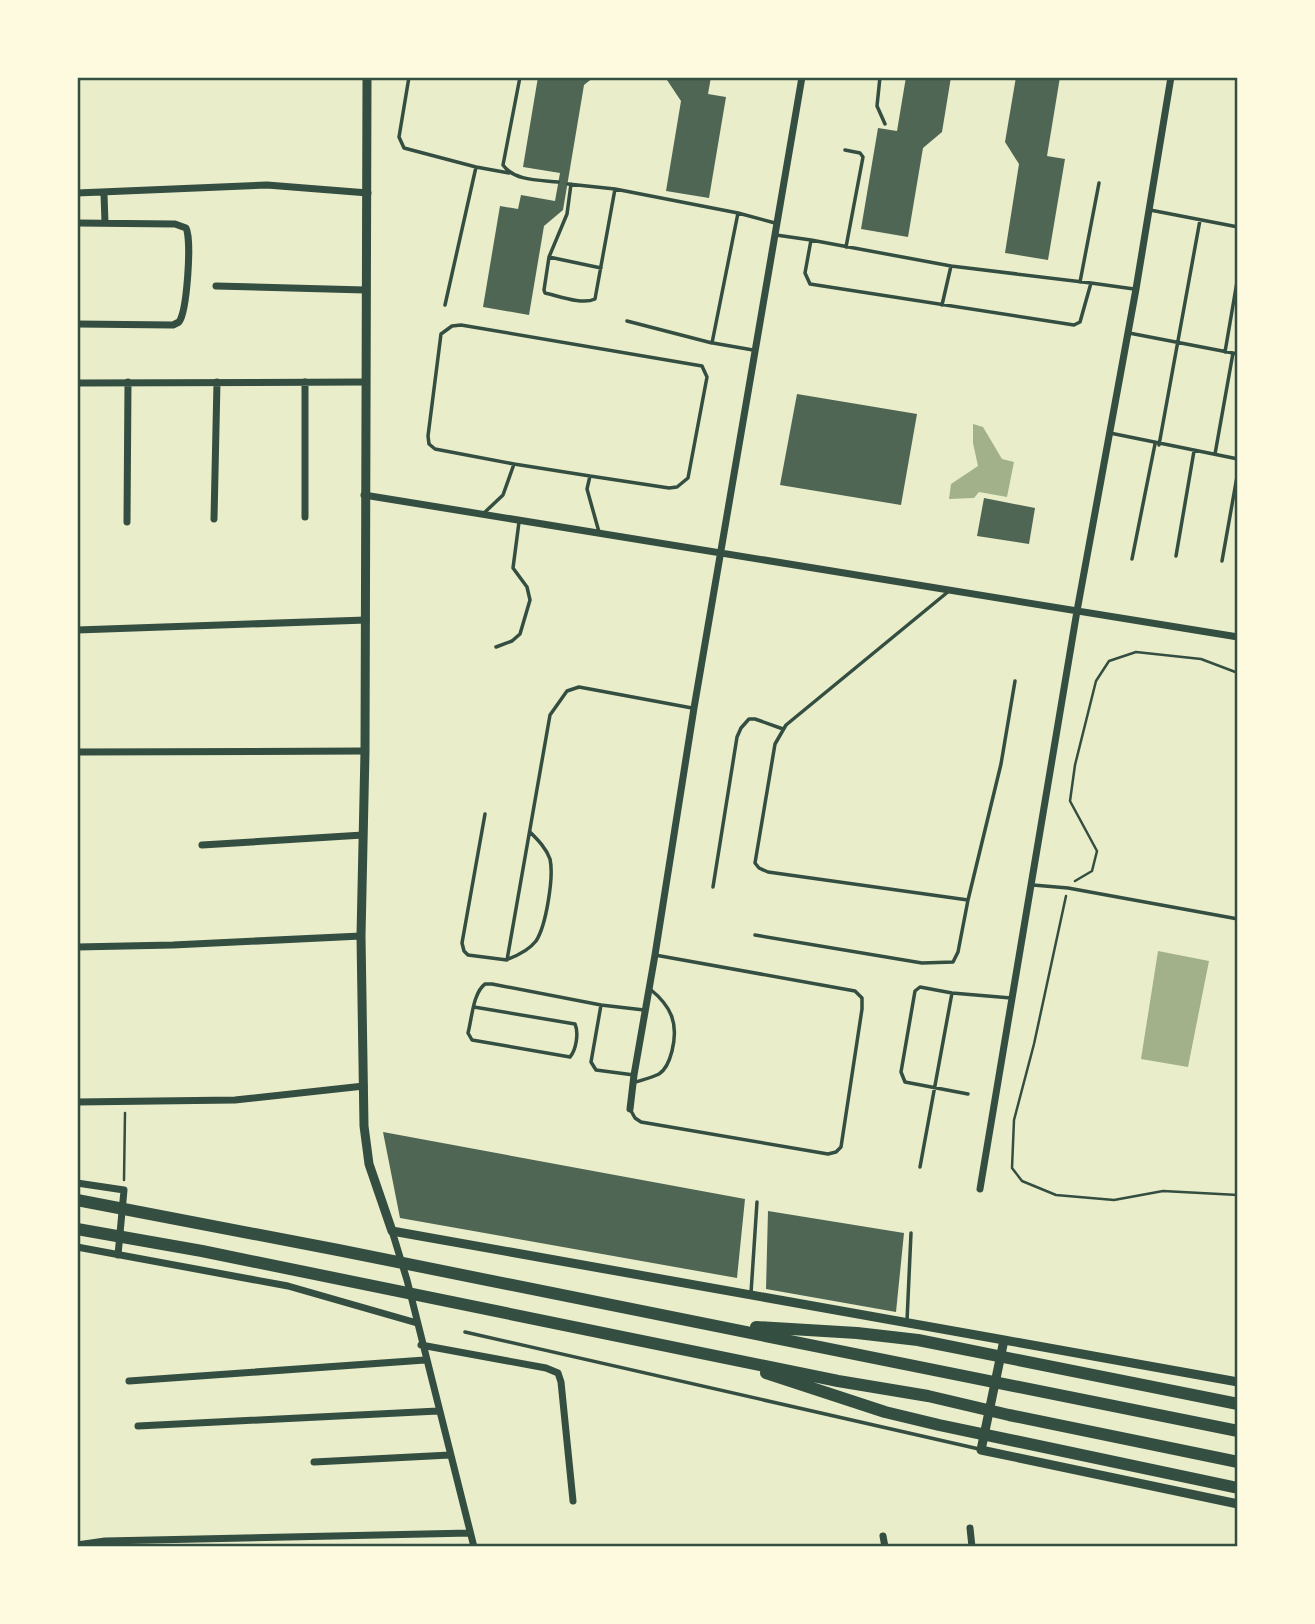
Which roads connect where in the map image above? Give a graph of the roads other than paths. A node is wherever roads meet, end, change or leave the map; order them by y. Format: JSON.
{"nodes":[{"id":1,"x":367,"y":77,"type":"edge"},
{"id":2,"x":409,"y":77,"type":"edge"},
{"id":3,"x":520,"y":77,"type":"edge"},
{"id":4,"x":802,"y":77,"type":"edge"},
{"id":5,"x":880,"y":77,"type":"edge"},
{"id":6,"x":1171,"y":77,"type":"edge"},
{"id":7,"x":885,"y":124,"type":"dead end"},
{"id":8,"x":845,"y":150,"type":"dead end"},
{"id":9,"x":476,"y":167,"type":"junction"},
{"id":10,"x":509,"y":173,"type":"junction"},
{"id":11,"x":558,"y":182,"type":"dead end"},
{"id":12,"x":1099,"y":183,"type":"dead end"},
{"id":13,"x":615,"y":189,"type":"junction"},
{"id":14,"x":77,"y":193,"type":"edge"},
{"id":15,"x":368,"y":193,"type":"junction"},
{"id":16,"x":104,"y":194,"type":"junction"},
{"id":17,"x":1148,"y":209,"type":"junction"},
{"id":18,"x":738,"y":214,"type":"junction"},
{"id":19,"x":1200,"y":220,"type":"junction"},
{"id":20,"x":77,"y":223,"type":"edge"},
{"id":21,"x":105,"y":223,"type":"junction"},
{"id":22,"x":777,"y":224,"type":"junction"},
{"id":23,"x":1238,"y":227,"type":"edge"},
{"id":24,"x":776,"y":235,"type":"junction"},
{"id":25,"x":811,"y":240,"type":"junction"},
{"id":26,"x":846,"y":247,"type":"junction"},
{"id":27,"x":549,"y":257,"type":"junction"},
{"id":28,"x":951,"y":266,"type":"junction"},
{"id":29,"x":601,"y":268,"type":"junction"},
{"id":30,"x":1238,"y":276,"type":"edge"},
{"id":31,"x":1080,"y":282,"type":"junction"},
{"id":32,"x":1091,"y":284,"type":"junction"},
{"id":33,"x":216,"y":286,"type":"dead end"},
{"id":34,"x":1136,"y":289,"type":"junction"},
{"id":35,"x":365,"y":290,"type":"junction"},
{"id":36,"x":445,"y":305,"type":"dead end"},
{"id":37,"x":942,"y":306,"type":"junction"},
{"id":38,"x":627,"y":321,"type":"dead end"},
{"id":39,"x":77,"y":324,"type":"edge"},
{"id":40,"x":1127,"y":333,"type":"junction"},
{"id":41,"x":712,"y":343,"type":"junction"},
{"id":42,"x":1177,"y":344,"type":"junction"},
{"id":43,"x":755,"y":350,"type":"junction"},
{"id":44,"x":1225,"y":352,"type":"junction"},
{"id":45,"x":1236,"y":353,"type":"edge"},
{"id":46,"x":128,"y":382,"type":"junction"},
{"id":47,"x":217,"y":382,"type":"junction"},
{"id":48,"x":305,"y":382,"type":"junction"},
{"id":49,"x":365,"y":382,"type":"junction"},
{"id":50,"x":77,"y":383,"type":"edge"},
{"id":51,"x":1110,"y":433,"type":"junction"},
{"id":52,"x":1157,"y":444,"type":"junction"},
{"id":53,"x":1194,"y":451,"type":"junction"},
{"id":54,"x":1214,"y":455,"type":"junction"},
{"id":55,"x":1238,"y":459,"type":"edge"},
{"id":56,"x":514,"y":464,"type":"junction"},
{"id":57,"x":1238,"y":471,"type":"edge"},
{"id":58,"x":590,"y":476,"type":"junction"},
{"id":59,"x":365,"y":495,"type":"junction"},
{"id":60,"x":483,"y":514,"type":"junction"},
{"id":61,"x":304,"y":517,"type":"dead end"},
{"id":62,"x":214,"y":519,"type":"dead end"},
{"id":63,"x":519,"y":520,"type":"junction"},
{"id":64,"x":127,"y":522,"type":"dead end"},
{"id":65,"x":600,"y":533,"type":"junction"},
{"id":66,"x":721,"y":552,"type":"junction"},
{"id":67,"x":1176,"y":556,"type":"dead end"},
{"id":68,"x":1132,"y":559,"type":"dead end"},
{"id":69,"x":1222,"y":561,"type":"dead end"},
{"id":70,"x":949,"y":591,"type":"junction"},
{"id":71,"x":1077,"y":611,"type":"junction"},
{"id":72,"x":366,"y":620,"type":"junction"},
{"id":73,"x":77,"y":629,"type":"edge"},
{"id":74,"x":1238,"y":637,"type":"edge"},
{"id":75,"x":496,"y":647,"type":"dead end"},
{"id":76,"x":1015,"y":681,"type":"dead end"},
{"id":77,"x":694,"y":708,"type":"junction"},
{"id":78,"x":783,"y":729,"type":"junction"},
{"id":79,"x":365,"y":751,"type":"junction"},
{"id":80,"x":77,"y":752,"type":"edge"},
{"id":81,"x":485,"y":814,"type":"dead end"},
{"id":82,"x":530,"y":832,"type":"junction"},
{"id":83,"x":363,"y":835,"type":"junction"},
{"id":84,"x":202,"y":845,"type":"dead end"},
{"id":85,"x":1031,"y":884,"type":"junction"},
{"id":86,"x":713,"y":887,"type":"dead end"},
{"id":87,"x":968,"y":900,"type":"junction"},
{"id":88,"x":1238,"y":919,"type":"edge"},
{"id":89,"x":755,"y":935,"type":"dead end"},
{"id":90,"x":361,"y":936,"type":"junction"},
{"id":91,"x":77,"y":947,"type":"edge"},
{"id":92,"x":656,"y":955,"type":"junction"},
{"id":93,"x":507,"y":960,"type":"junction"},
{"id":94,"x":650,"y":989,"type":"junction"},
{"id":95,"x":952,"y":993,"type":"junction"},
{"id":96,"x":1012,"y":999,"type":"junction"},
{"id":97,"x":601,"y":1005,"type":"junction"},
{"id":98,"x":474,"y":1007,"type":"junction"},
{"id":99,"x":646,"y":1011,"type":"junction"},
{"id":100,"x":633,"y":1079,"type":"junction"},
{"id":101,"x":364,"y":1086,"type":"junction"},
{"id":102,"x":935,"y":1088,"type":"junction"},
{"id":103,"x":968,"y":1094,"type":"dead end"},
{"id":104,"x":77,"y":1102,"type":"edge"},
{"id":105,"x":630,"y":1109,"type":"joint"},
{"id":106,"x":920,"y":1167,"type":"dead end"},
{"id":107,"x":77,"y":1183,"type":"edge"},
{"id":108,"x":980,"y":1189,"type":"dead end"},
{"id":109,"x":77,"y":1200,"type":"edge"},
{"id":110,"x":757,"y":1202,"type":"dead end"},
{"id":111,"x":77,"y":1229,"type":"edge"},
{"id":112,"x":392,"y":1231,"type":"junction"},
{"id":113,"x":911,"y":1233,"type":"dead end"},
{"id":114,"x":77,"y":1247,"type":"edge"},
{"id":115,"x":118,"y":1255,"type":"junction"},
{"id":116,"x":751,"y":1295,"type":"junction"},
{"id":117,"x":418,"y":1323,"type":"junction"},
{"id":118,"x":907,"y":1323,"type":"junction"},
{"id":119,"x":717,"y":1326,"type":"junction"},
{"id":120,"x":465,"y":1332,"type":"dead end"},
{"id":121,"x":1004,"y":1340,"type":"junction"},
{"id":122,"x":421,"y":1345,"type":"junction"},
{"id":123,"x":717,"y":1357,"type":"junction"},
{"id":124,"x":425,"y":1360,"type":"junction"},
{"id":125,"x":129,"y":1381,"type":"dead end"},
{"id":126,"x":1238,"y":1382,"type":"edge"},
{"id":127,"x":1238,"y":1404,"type":"edge"},
{"id":128,"x":438,"y":1411,"type":"junction"},
{"id":129,"x":138,"y":1426,"type":"dead end"},
{"id":130,"x":1238,"y":1431,"type":"edge"},
{"id":131,"x":981,"y":1450,"type":"junction"},
{"id":132,"x":450,"y":1455,"type":"junction"},
{"id":133,"x":314,"y":1462,"type":"dead end"},
{"id":134,"x":1238,"y":1462,"type":"edge"},
{"id":135,"x":1238,"y":1488,"type":"edge"},
{"id":136,"x":573,"y":1501,"type":"dead end"},
{"id":137,"x":1238,"y":1504,"type":"edge"},
{"id":138,"x":970,"y":1528,"type":"dead end"},
{"id":139,"x":470,"y":1533,"type":"junction"},
{"id":140,"x":883,"y":1536,"type":"dead end"},
{"id":141,"x":77,"y":1545,"type":"edge"},
{"id":142,"x":474,"y":1547,"type":"edge"},
{"id":143,"x":885,"y":1547,"type":"edge"},
{"id":144,"x":972,"y":1547,"type":"edge"}],
"edges":[{"from":1,"to":15,"type":"street"},
{"from":2,"to":9,"type":"lane"},
{"from":3,"to":10,"type":"lane"},
{"from":4,"to":22,"type":"street"},
{"from":5,"to":7,"type":"lane"},
{"from":6,"to":17,"type":"street"},
{"from":8,"to":26,"type":"lane"},
{"from":9,"to":10,"type":"lane"},
{"from":9,"to":36,"type":"lane"},
{"from":10,"to":11,"type":"lane"},
{"from":12,"to":31,"type":"lane"},
{"from":13,"to":18,"type":"lane"},
{"from":13,"to":27,"type":"lane"},
{"from":13,"to":29,"type":"lane"},
{"from":14,"to":16,"type":"street"},
{"from":15,"to":16,"type":"street"},
{"from":15,"to":35,"type":"street"},
{"from":16,"to":21,"type":"street"},
{"from":17,"to":19,"type":"lane"},
{"from":17,"to":34,"type":"street"},
{"from":18,"to":22,"type":"lane"},
{"from":18,"to":41,"type":"lane"},
{"from":19,"to":23,"type":"lane"},
{"from":19,"to":42,"type":"lane"},
{"from":20,"to":21,"type":"street"},
{"from":21,"to":39,"type":"street"},
{"from":22,"to":24,"type":"street"},
{"from":24,"to":25,"type":"lane"},
{"from":24,"to":43,"type":"street"},
{"from":25,"to":26,"type":"lane"},
{"from":25,"to":37,"type":"lane"},
{"from":26,"to":28,"type":"lane"},
{"from":27,"to":29,"type":"lane"},
{"from":27,"to":29,"type":"lane"},
{"from":28,"to":31,"type":"lane"},
{"from":28,"to":37,"type":"lane"},
{"from":30,"to":44,"type":"lane"},
{"from":31,"to":32,"type":"lane"},
{"from":32,"to":34,"type":"lane"},
{"from":32,"to":37,"type":"lane"},
{"from":33,"to":35,"type":"street"},
{"from":34,"to":40,"type":"street"},
{"from":35,"to":49,"type":"street"},
{"from":38,"to":41,"type":"lane"},
{"from":40,"to":42,"type":"lane"},
{"from":40,"to":51,"type":"street"},
{"from":41,"to":43,"type":"lane"},
{"from":42,"to":44,"type":"lane"},
{"from":42,"to":52,"type":"lane"},
{"from":43,"to":66,"type":"street"},
{"from":44,"to":45,"type":"lane"},
{"from":45,"to":54,"type":"lane"},
{"from":46,"to":47,"type":"street"},
{"from":46,"to":50,"type":"street"},
{"from":46,"to":64,"type":"street"},
{"from":47,"to":48,"type":"street"},
{"from":47,"to":62,"type":"street"},
{"from":48,"to":49,"type":"street"},
{"from":48,"to":61,"type":"street"},
{"from":49,"to":59,"type":"street"},
{"from":51,"to":52,"type":"lane"},
{"from":51,"to":71,"type":"street"},
{"from":52,"to":53,"type":"lane"},
{"from":52,"to":68,"type":"lane"},
{"from":53,"to":54,"type":"lane"},
{"from":53,"to":67,"type":"lane"},
{"from":54,"to":55,"type":"lane"},
{"from":56,"to":58,"type":"lane"},
{"from":56,"to":58,"type":"lane"},
{"from":56,"to":60,"type":"lane"},
{"from":57,"to":69,"type":"lane"},
{"from":58,"to":65,"type":"lane"},
{"from":59,"to":60,"type":"street"},
{"from":59,"to":72,"type":"street"},
{"from":60,"to":63,"type":"street"},
{"from":63,"to":65,"type":"street"},
{"from":63,"to":75,"type":"lane"},
{"from":65,"to":66,"type":"street"},
{"from":66,"to":70,"type":"street"},
{"from":66,"to":77,"type":"street"},
{"from":70,"to":71,"type":"street"},
{"from":70,"to":78,"type":"lane"},
{"from":71,"to":74,"type":"street"},
{"from":71,"to":85,"type":"street"},
{"from":72,"to":73,"type":"street"},
{"from":72,"to":79,"type":"street"},
{"from":76,"to":87,"type":"lane"},
{"from":77,"to":82,"type":"lane"},
{"from":77,"to":92,"type":"street"},
{"from":78,"to":86,"type":"lane"},
{"from":78,"to":87,"type":"lane"},
{"from":79,"to":80,"type":"street"},
{"from":79,"to":83,"type":"street"},
{"from":81,"to":93,"type":"lane"},
{"from":82,"to":93,"type":"lane"},
{"from":82,"to":93,"type":"lane"},
{"from":83,"to":84,"type":"street"},
{"from":83,"to":90,"type":"street"},
{"from":85,"to":88,"type":"lane"},
{"from":85,"to":96,"type":"street"},
{"from":87,"to":89,"type":"lane"},
{"from":90,"to":91,"type":"street"},
{"from":90,"to":101,"type":"street"},
{"from":92,"to":94,"type":"street"},
{"from":92,"to":105,"type":"lane"},
{"from":94,"to":99,"type":"street"},
{"from":94,"to":100,"type":"lane"},
{"from":95,"to":96,"type":"lane"},
{"from":95,"to":102,"type":"lane"},
{"from":95,"to":102,"type":"lane"},
{"from":96,"to":108,"type":"street"},
{"from":97,"to":98,"type":"lane"},
{"from":97,"to":99,"type":"lane"},
{"from":97,"to":100,"type":"lane"},
{"from":98,"to":98,"type":"lane"},
{"from":99,"to":100,"type":"street"},
{"from":100,"to":105,"type":"street"},
{"from":101,"to":104,"type":"street"},
{"from":101,"to":112,"type":"street"},
{"from":102,"to":103,"type":"lane"},
{"from":102,"to":106,"type":"lane"},
{"from":107,"to":115,"type":"street"},
{"from":109,"to":119,"type":"highway"},
{"from":110,"to":116,"type":"lane"},
{"from":111,"to":123,"type":"highway"},
{"from":112,"to":116,"type":"street"},
{"from":112,"to":117,"type":"street"},
{"from":113,"to":118,"type":"lane"},
{"from":114,"to":115,"type":"street"},
{"from":115,"to":117,"type":"street"},
{"from":116,"to":118,"type":"street"},
{"from":117,"to":122,"type":"street"},
{"from":118,"to":121,"type":"street"},
{"from":119,"to":127,"type":"highway"},
{"from":119,"to":130,"type":"highway"},
{"from":120,"to":131,"type":"lane"},
{"from":121,"to":126,"type":"street"},
{"from":121,"to":131,"type":"street"},
{"from":122,"to":124,"type":"street"},
{"from":122,"to":136,"type":"street"},
{"from":123,"to":134,"type":"highway"},
{"from":123,"to":135,"type":"highway"},
{"from":124,"to":125,"type":"street"},
{"from":124,"to":128,"type":"street"},
{"from":128,"to":129,"type":"street"},
{"from":128,"to":132,"type":"street"},
{"from":131,"to":137,"type":"street"},
{"from":132,"to":133,"type":"street"},
{"from":132,"to":139,"type":"street"},
{"from":138,"to":144,"type":"street"},
{"from":139,"to":141,"type":"street"},
{"from":139,"to":142,"type":"street"},
{"from":140,"to":143,"type":"street"}]}
